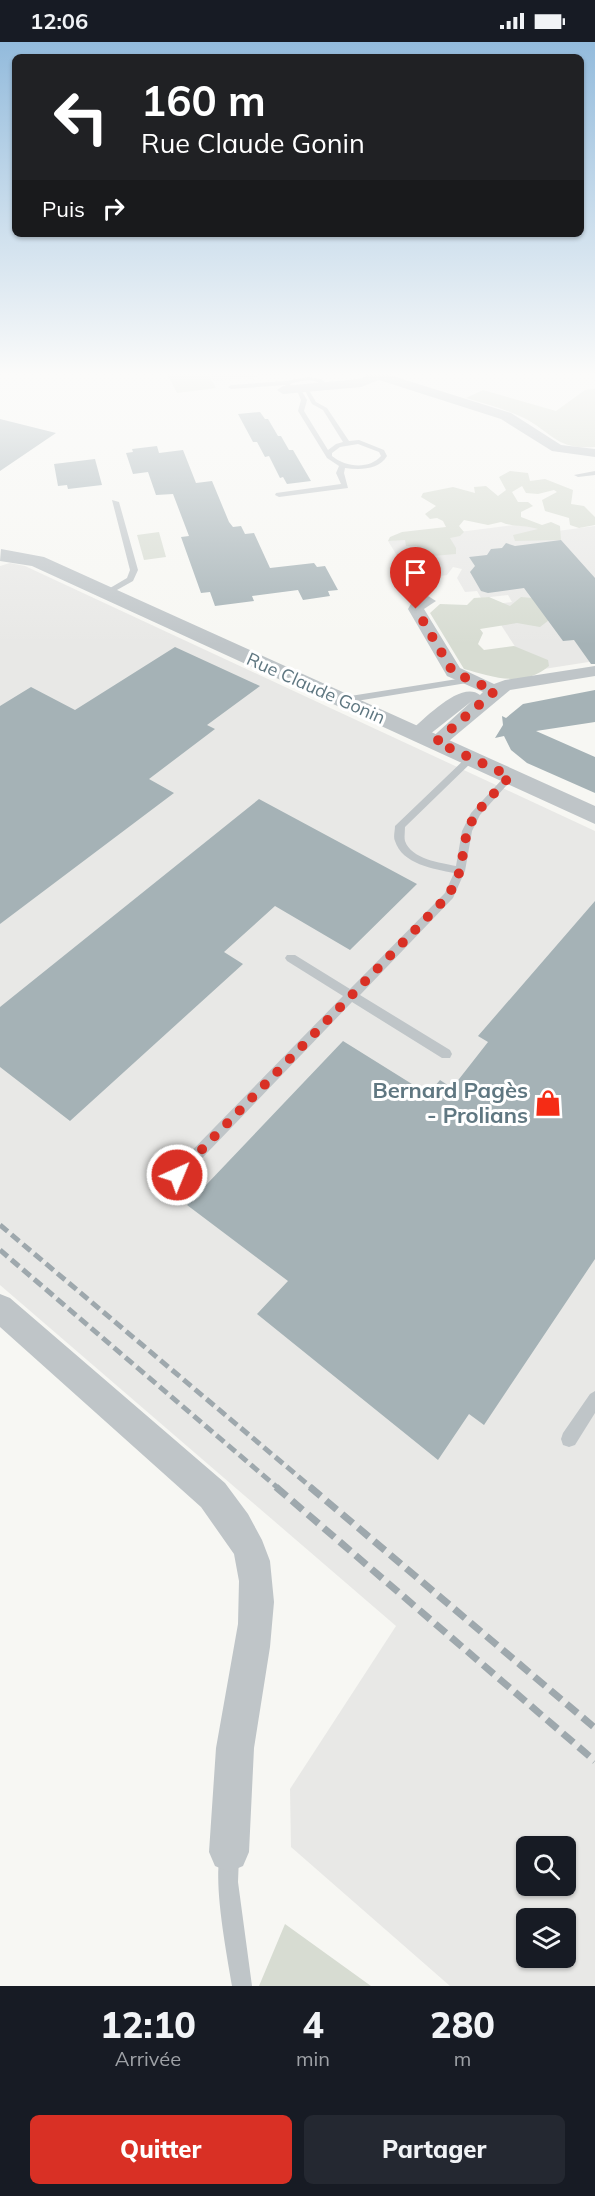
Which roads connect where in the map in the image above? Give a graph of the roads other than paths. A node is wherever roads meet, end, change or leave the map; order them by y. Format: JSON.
{"nodes":[{"id":1,"x":339,"y":463,"type":"edge"},
{"id":2,"x":377,"y":463,"type":"edge"},
{"id":3,"x":343,"y":465,"type":"junction"},
{"id":4,"x":595,"y":473,"type":"edge"},
{"id":5,"x":578,"y":475,"type":"dead end"},
{"id":6,"x":279,"y":495,"type":"dead end"},
{"id":7,"x":115,"y":502,"type":"dead end"},
{"id":8,"x":2,"y":545,"type":"edge"},
{"id":9,"x":108,"y":593,"type":"junction"},
{"id":10,"x":428,"y":601,"type":"dead end"},
{"id":11,"x":595,"y":671,"type":"edge"},
{"id":12,"x":470,"y":680,"type":"junction"},
{"id":13,"x":495,"y":691,"type":"junction"},
{"id":14,"x":344,"y":700,"type":"junction"},
{"id":15,"x":427,"y":738,"type":"junction"},
{"id":16,"x":471,"y":758,"type":"junction"},
{"id":17,"x":510,"y":776,"type":"junction"},
{"id":18,"x":595,"y":816,"type":"edge"},
{"id":19,"x":460,"y":871,"type":"junction"},
{"id":20,"x":291,"y":958,"type":"dead end"},
{"id":21,"x":350,"y":995,"type":"junction"},
{"id":22,"x":446,"y":1054,"type":"dead end"},
{"id":23,"x":177,"y":1175,"type":"dead end"},
{"id":24,"x":0,"y":1308,"type":"edge"},
{"id":25,"x":595,"y":1399,"type":"edge"},
{"id":26,"x":569,"y":1439,"type":"dead end"},
{"id":27,"x":229,"y":1852,"type":"joint"},
{"id":28,"x":242,"y":1986,"type":"edge"}],
"edges":[{"from":1,"to":3,"type":"lane"},
{"from":2,"to":3,"type":"lane"},
{"from":3,"to":6,"type":"lane"},
{"from":4,"to":5,"type":"lane"},
{"from":7,"to":9,"type":"lane"},
{"from":8,"to":9,"type":"street","name":"Rue Claude Gonin"},
{"from":9,"to":14,"type":"street","name":"Rue Claude Gonin"},
{"from":10,"to":12,"type":"street"},
{"from":11,"to":13,"type":"street"},
{"from":12,"to":13,"type":"street"},
{"from":12,"to":14,"type":"lane"},
{"from":13,"to":15,"type":"street"},
{"from":14,"to":15,"type":"street","name":"Rue Claude Gonin"},
{"from":15,"to":16,"type":"street","name":"Rue Claude Gonin"},
{"from":16,"to":17,"type":"street","name":"Rue Claude Gonin"},
{"from":16,"to":19,"type":"lane"},
{"from":17,"to":18,"type":"street","name":"Rue Claude Gonin"},
{"from":17,"to":19,"type":"lane"},
{"from":19,"to":21,"type":"lane"},
{"from":20,"to":21,"type":"lane"},
{"from":21,"to":22,"type":"lane"},
{"from":21,"to":23,"type":"lane"},
{"from":24,"to":27,"type":"street"},
{"from":25,"to":26,"type":"lane"},
{"from":27,"to":28,"type":"lane"}]}
